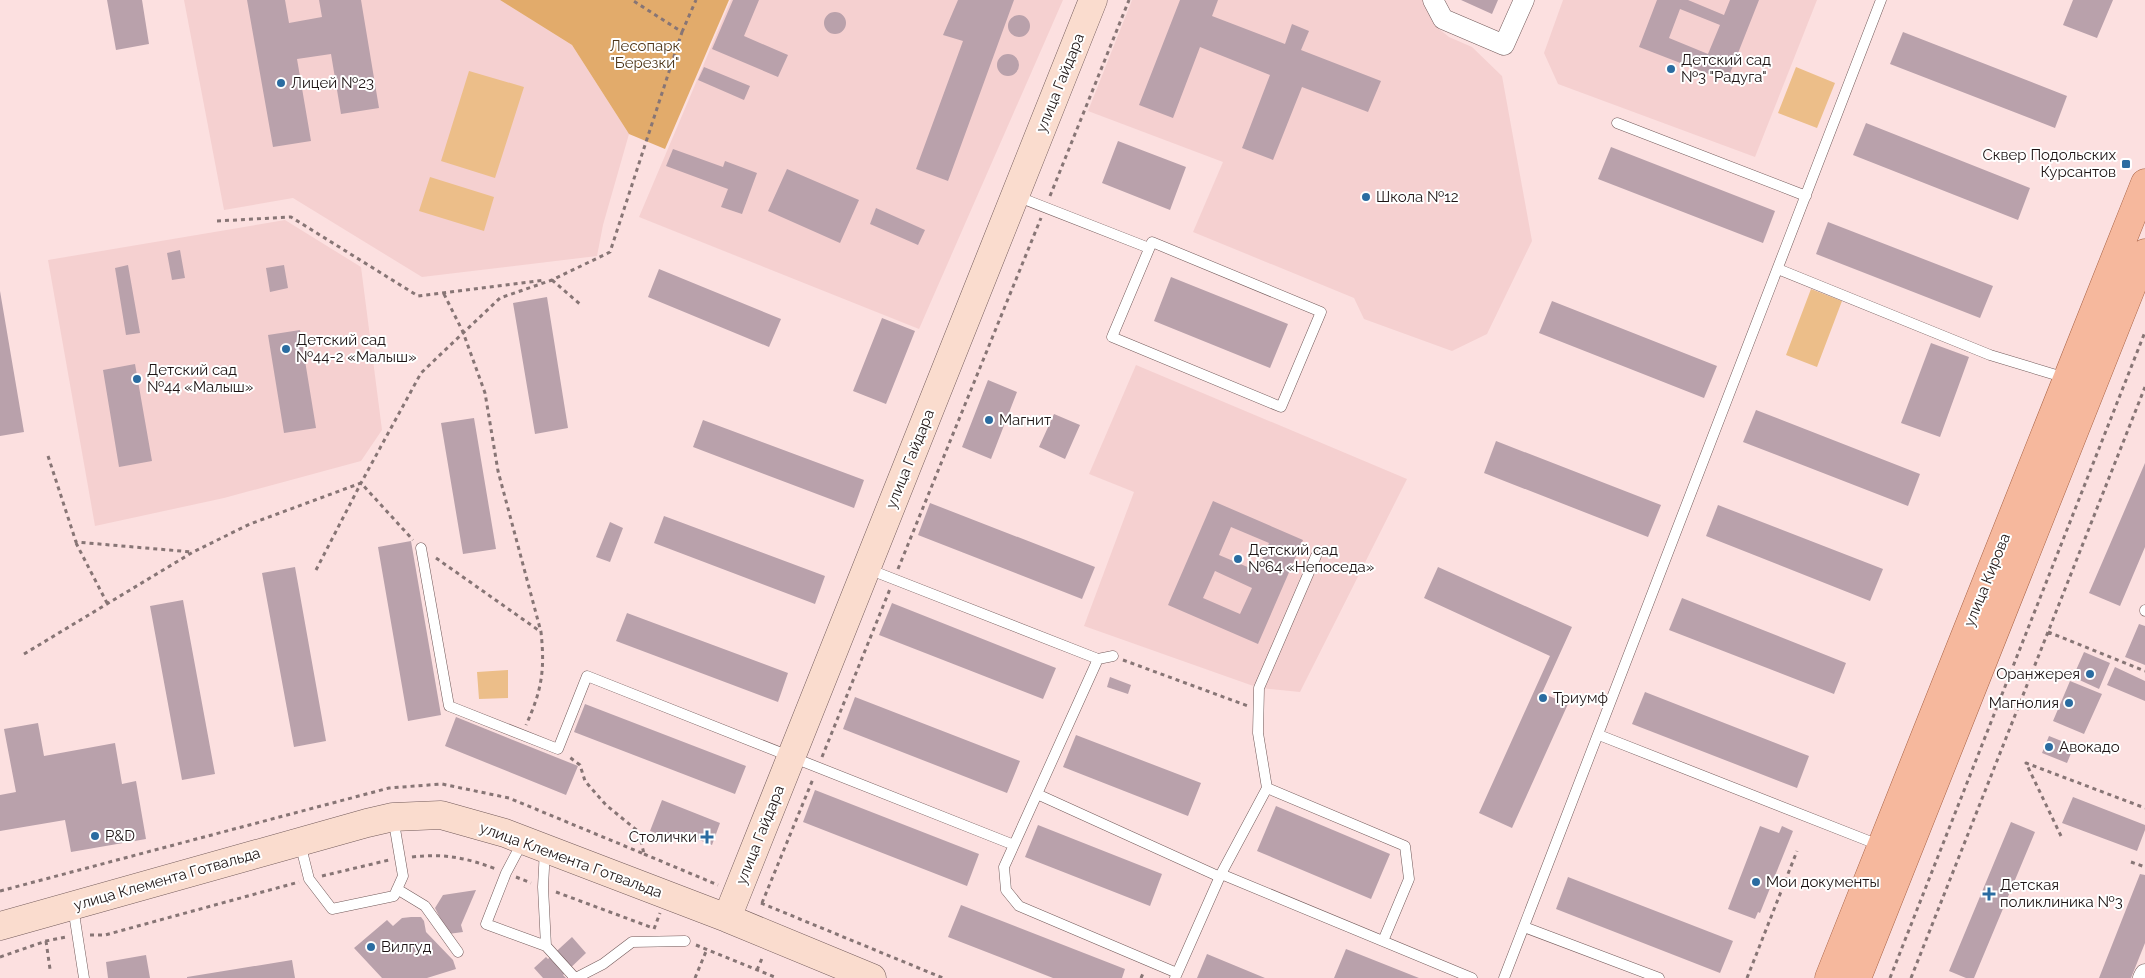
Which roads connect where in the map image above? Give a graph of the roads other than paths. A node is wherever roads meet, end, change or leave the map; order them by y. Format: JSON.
{"nodes":[{"id":1,"x":1093,"y":0,"type":"edge"},
{"id":2,"x":1433,"y":0,"type":"edge"},
{"id":3,"x":1524,"y":0,"type":"edge"},
{"id":4,"x":1881,"y":0,"type":"edge"},
{"id":5,"x":1617,"y":123,"type":"dead end"},
{"id":6,"x":2145,"y":183,"type":"edge"},
{"id":7,"x":1015,"y":195,"type":"junction"},
{"id":8,"x":1806,"y":196,"type":"junction"},
{"id":9,"x":1149,"y":248,"type":"junction"},
{"id":10,"x":2145,"y":253,"type":"edge"},
{"id":11,"x":1778,"y":269,"type":"junction"},
{"id":12,"x":2067,"y":378,"type":"junction"},
{"id":13,"x":421,"y":548,"type":"road end"},
{"id":14,"x":1316,"y":556,"type":"dead end"},
{"id":15,"x":867,"y":568,"type":"junction"},
{"id":16,"x":1113,"y":656,"type":"road end"},
{"id":17,"x":1098,"y":659,"type":"junction"},
{"id":18,"x":1599,"y":735,"type":"junction"},
{"id":19,"x":792,"y":757,"type":"junction"},
{"id":20,"x":1267,"y":788,"type":"junction"},
{"id":21,"x":1037,"y":794,"type":"junction"},
{"id":22,"x":393,"y":817,"type":"junction"},
{"id":23,"x":299,"y":842,"type":"junction"},
{"id":24,"x":534,"y":844,"type":"junction"},
{"id":25,"x":1014,"y":845,"type":"junction"},
{"id":26,"x":1881,"y":846,"type":"junction"},
{"id":27,"x":1221,"y":876,"type":"junction"},
{"id":28,"x":397,"y":889,"type":"junction"},
{"id":29,"x":72,"y":905,"type":"junction"},
{"id":30,"x":727,"y":918,"type":"junction"},
{"id":31,"x":0,"y":926,"type":"edge"},
{"id":32,"x":1524,"y":927,"type":"junction"},
{"id":33,"x":685,"y":940,"type":"road end"},
{"id":34,"x":1383,"y":941,"type":"junction"},
{"id":35,"x":546,"y":946,"type":"junction"},
{"id":36,"x":458,"y":952,"type":"dead end"},
{"id":37,"x":2145,"y":974,"type":"edge"},
{"id":38,"x":1176,"y":976,"type":"edge"},
{"id":39,"x":84,"y":978,"type":"edge"},
{"id":40,"x":576,"y":978,"type":"edge"},
{"id":41,"x":872,"y":978,"type":"edge"},
{"id":42,"x":1472,"y":978,"type":"edge"},
{"id":43,"x":1504,"y":978,"type":"edge"},
{"id":44,"x":1659,"y":978,"type":"edge"},
{"id":45,"x":1829,"y":978,"type":"edge"},
{"id":46,"x":1857,"y":978,"type":"edge"},
{"id":47,"x":2143,"y":978,"type":"edge"}],
"edges":[{"from":1,"to":7,"type":"street","name":"улица Гайдара"},
{"from":2,"to":3,"type":"street"},
{"from":4,"to":8,"type":"lane"},
{"from":5,"to":8,"type":"lane"},
{"from":6,"to":12,"type":"main road","name":"улица Кирова"},
{"from":7,"to":9,"type":"lane"},
{"from":7,"to":15,"type":"street","name":"улица Гайдара"},
{"from":8,"to":11,"type":"lane"},
{"from":9,"to":9,"type":"lane"},
{"from":10,"to":46,"type":"main road","name":"улица Кирова"},
{"from":11,"to":12,"type":"lane"},
{"from":11,"to":18,"type":"lane"},
{"from":12,"to":26,"type":"main road","name":"улица Кирова"},
{"from":13,"to":19,"type":"lane"},
{"from":14,"to":20,"type":"lane"},
{"from":15,"to":17,"type":"lane"},
{"from":15,"to":19,"type":"street","name":"улица Гайдара"},
{"from":16,"to":17,"type":"lane"},
{"from":17,"to":21,"type":"lane"},
{"from":18,"to":26,"type":"lane"},
{"from":18,"to":32,"type":"lane"},
{"from":19,"to":25,"type":"lane"},
{"from":19,"to":30,"type":"street","name":"улица Гайдара"},
{"from":20,"to":27,"type":"lane"},
{"from":20,"to":34,"type":"lane"},
{"from":21,"to":25,"type":"lane"},
{"from":21,"to":27,"type":"lane"},
{"from":22,"to":23,"type":"street","name":"улица Клемента Готвальда"},
{"from":22,"to":24,"type":"street","name":"улица Клемента Готвальда"},
{"from":22,"to":28,"type":"lane"},
{"from":23,"to":28,"type":"lane"},
{"from":23,"to":29,"type":"street","name":"улица Клемента Готвальда"},
{"from":24,"to":30,"type":"street","name":"улица Клемента Готвальда"},
{"from":24,"to":35,"type":"lane"},
{"from":24,"to":35,"type":"lane"},
{"from":25,"to":38,"type":"lane"},
{"from":26,"to":45,"type":"main road","name":"улица Кирова"},
{"from":27,"to":34,"type":"lane"},
{"from":27,"to":38,"type":"lane"},
{"from":28,"to":36,"type":"lane"},
{"from":29,"to":31,"type":"street","name":"улица Клемента Готвальда"},
{"from":29,"to":39,"type":"lane"},
{"from":30,"to":41,"type":"street","name":"улица Клемента Готвальда"},
{"from":32,"to":43,"type":"lane"},
{"from":32,"to":44,"type":"lane"},
{"from":33,"to":40,"type":"lane"},
{"from":34,"to":42,"type":"lane"},
{"from":35,"to":40,"type":"lane"},
{"from":37,"to":47,"type":"street"}]}
